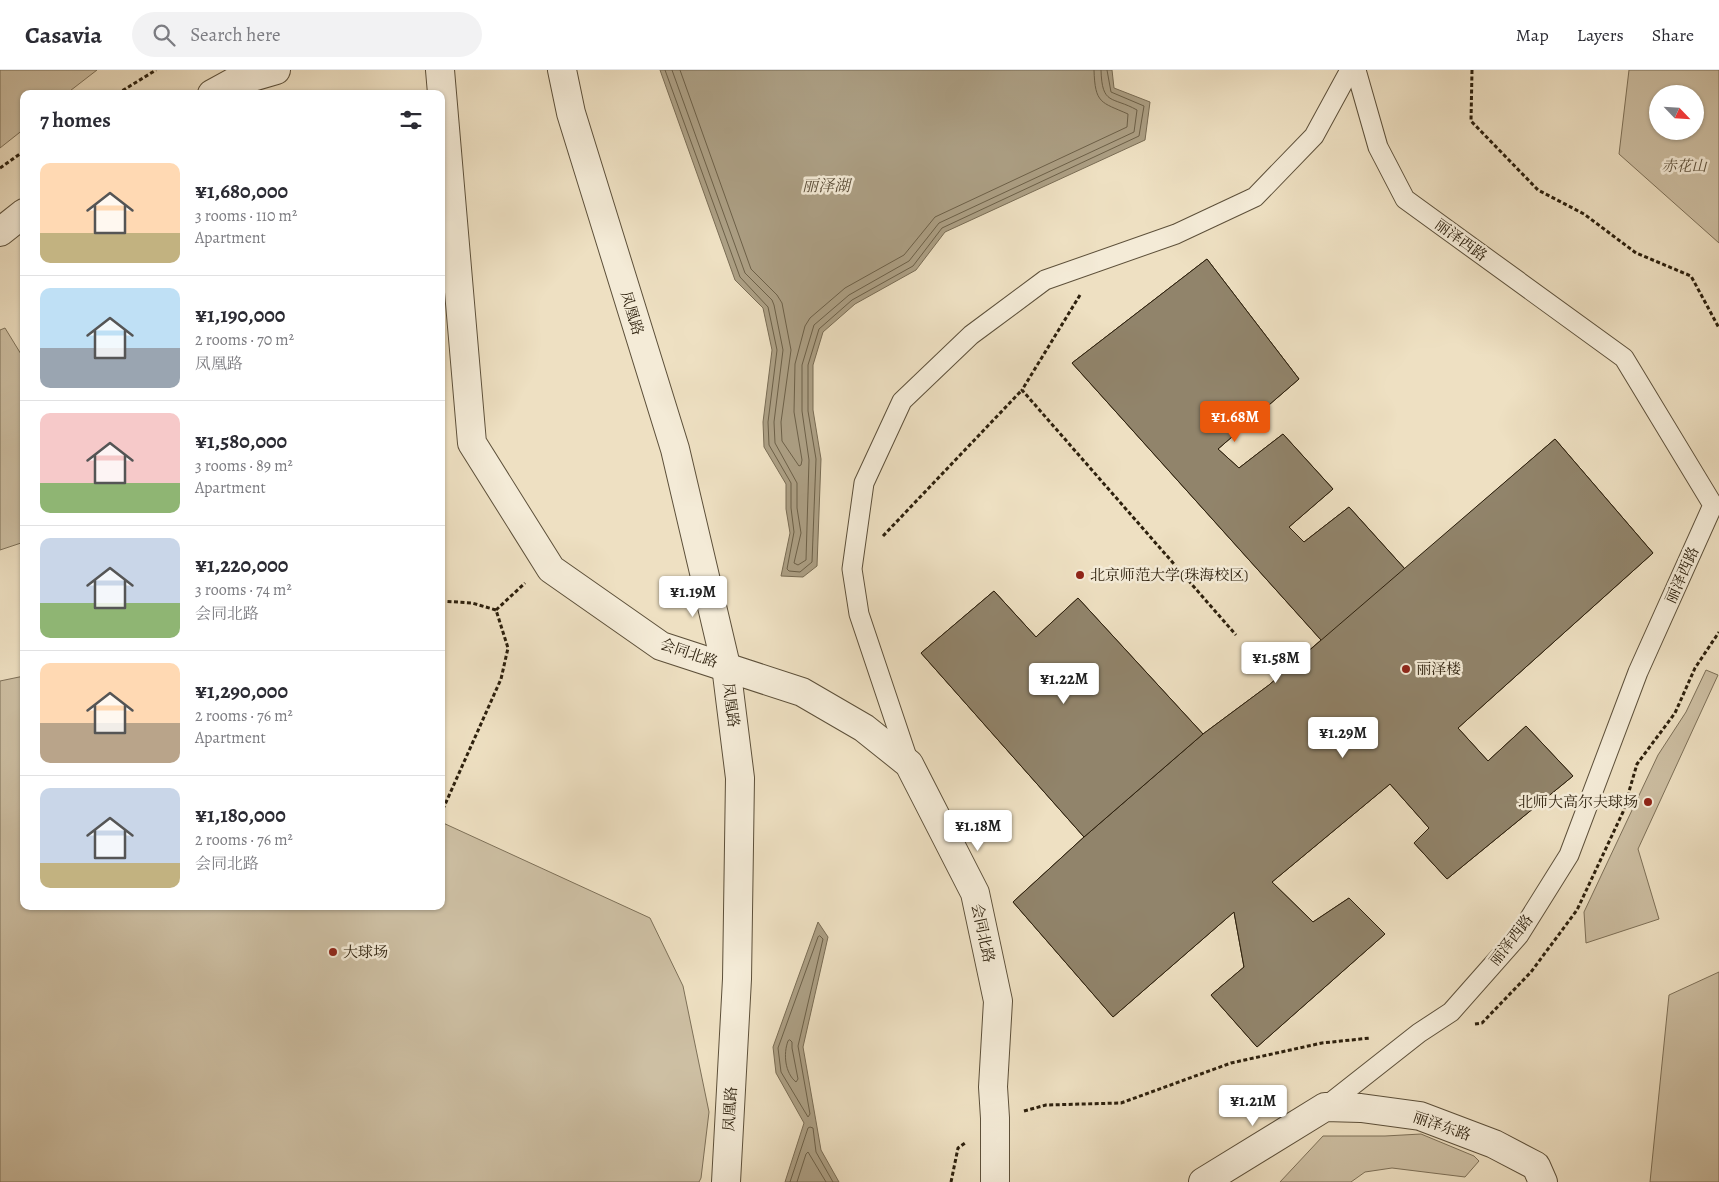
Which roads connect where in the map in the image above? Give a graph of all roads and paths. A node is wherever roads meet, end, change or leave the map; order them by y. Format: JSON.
{"nodes":[{"id":1,"x":156,"y":70,"type":"edge"},
{"id":2,"x":276,"y":70,"type":"edge"},
{"id":3,"x":440,"y":70,"type":"edge"},
{"id":4,"x":562,"y":70,"type":"edge"},
{"id":5,"x":1350,"y":70,"type":"edge"},
{"id":6,"x":1356,"y":70,"type":"edge"},
{"id":7,"x":1472,"y":70,"type":"edge"},
{"id":8,"x":124,"y":90,"type":"edge"},
{"id":9,"x":219,"y":90,"type":"edge"},
{"id":10,"x":442,"y":90,"type":"edge"},
{"id":11,"x":445,"y":128,"type":"edge"},
{"id":12,"x":20,"y":155,"type":"edge"},
{"id":13,"x":0,"y":168,"type":"edge"},
{"id":14,"x":20,"y":216,"type":"edge"},
{"id":15,"x":0,"y":232,"type":"edge"},
{"id":16,"x":1101,"y":261,"type":"junction"},
{"id":17,"x":1719,"y":328,"type":"edge"},
{"id":18,"x":1022,"y":390,"type":"junction"},
{"id":19,"x":551,"y":569,"type":"junction"},
{"id":20,"x":852,"y":569,"type":"junction"},
{"id":21,"x":445,"y":601,"type":"edge"},
{"id":22,"x":496,"y":610,"type":"junction"},
{"id":23,"x":1719,"y":632,"type":"edge"},
{"id":24,"x":1236,"y":635,"type":"dead end"},
{"id":25,"x":726,"y":666,"type":"junction"},
{"id":26,"x":909,"y":764,"type":"junction"},
{"id":27,"x":445,"y":805,"type":"edge"},
{"id":28,"x":1473,"y":1024,"type":"dead end"},
{"id":29,"x":1371,"y":1038,"type":"dead end"},
{"id":30,"x":1325,"y":1108,"type":"junction"},
{"id":31,"x":995,"y":1118,"type":"junction"},
{"id":32,"x":726,"y":1182,"type":"edge"},
{"id":33,"x":995,"y":1182,"type":"edge"},
{"id":34,"x":1203,"y":1182,"type":"edge"},
{"id":35,"x":1543,"y":1182,"type":"edge"}],
"edges":[{"from":1,"to":8,"type":"path"},
{"from":2,"to":9,"type":"street"},
{"from":3,"to":10,"type":"street","name":"会同北路"},
{"from":4,"to":25,"type":"street","name":"凤凰路"},
{"from":5,"to":16,"type":"lane"},
{"from":6,"to":30,"type":"lane","name":"丽泽西路"},
{"from":7,"to":17,"type":"path"},
{"from":11,"to":19,"type":"street","name":"会同北路"},
{"from":12,"to":13,"type":"path"},
{"from":14,"to":15,"type":"street"},
{"from":16,"to":18,"type":"path"},
{"from":16,"to":20,"type":"lane"},
{"from":18,"to":20,"type":"path"},
{"from":18,"to":24,"type":"path"},
{"from":19,"to":22,"type":"path"},
{"from":19,"to":25,"type":"street","name":"会同北路"},
{"from":20,"to":26,"type":"lane"},
{"from":21,"to":22,"type":"path"},
{"from":22,"to":27,"type":"path"},
{"from":23,"to":28,"type":"path"},
{"from":25,"to":26,"type":"street","name":"会同北路"},
{"from":25,"to":32,"type":"street","name":"凤凰路"},
{"from":26,"to":31,"type":"street","name":"会同北路"},
{"from":29,"to":31,"type":"path"},
{"from":30,"to":34,"type":"street"},
{"from":30,"to":35,"type":"street","name":"丽泽东路"},
{"from":31,"to":33,"type":"street","name":"会同北路"}]}
